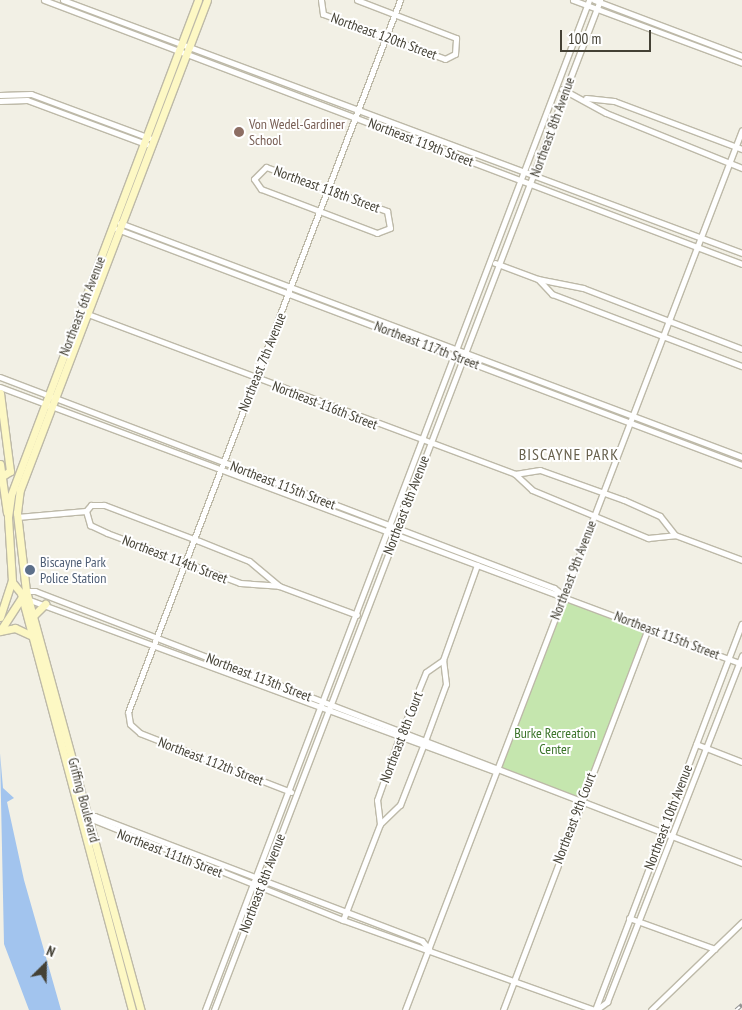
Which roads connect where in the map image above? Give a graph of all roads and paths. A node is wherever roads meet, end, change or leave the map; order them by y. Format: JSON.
{"nodes":[{"id":1,"x":44,"y":0,"type":"edge"},
{"id":2,"x":66,"y":0,"type":"edge"},
{"id":3,"x":198,"y":0,"type":"edge"},
{"id":4,"x":207,"y":0,"type":"edge"},
{"id":5,"x":321,"y":0,"type":"edge"},
{"id":6,"x":357,"y":0,"type":"edge"},
{"id":7,"x":400,"y":0,"type":"edge"},
{"id":8,"x":572,"y":0,"type":"edge"},
{"id":9,"x":598,"y":1,"type":"edge"},
{"id":10,"x":588,"y":3,"type":"edge"},
{"id":11,"x":64,"y":8,"type":"junction"},
{"id":12,"x":596,"y":9,"type":"junction"},
{"id":13,"x":395,"y":14,"type":"junction"},
{"id":14,"x":385,"y":38,"type":"junction"},
{"id":15,"x":179,"y":48,"type":"junction"},
{"id":16,"x":187,"y":51,"type":"junction"},
{"id":17,"x":742,"y":56,"type":"edge"},
{"id":18,"x":742,"y":63,"type":"edge"},
{"id":19,"x":557,"y":87,"type":"junction"},
{"id":20,"x":564,"y":90,"type":"junction"},
{"id":21,"x":0,"y":95,"type":"edge"},
{"id":22,"x":585,"y":98,"type":"junction"},
{"id":23,"x":0,"y":101,"type":"edge"},
{"id":24,"x":357,"y":110,"type":"junction"},
{"id":25,"x":355,"y":117,"type":"junction"},
{"id":26,"x":742,"y":130,"type":"edge"},
{"id":27,"x":144,"y":140,"type":"junction"},
{"id":28,"x":152,"y":143,"type":"junction"},
{"id":29,"x":735,"y":146,"type":"junction"},
{"id":30,"x":742,"y":149,"type":"edge"},
{"id":31,"x":730,"y":164,"type":"junction"},
{"id":32,"x":742,"y":168,"type":"edge"},
{"id":33,"x":524,"y":173,"type":"junction"},
{"id":34,"x":534,"y":176,"type":"junction"},
{"id":35,"x":522,"y":180,"type":"junction"},
{"id":36,"x":531,"y":183,"type":"junction"},
{"id":37,"x":327,"y":188,"type":"junction"},
{"id":38,"x":319,"y":211,"type":"junction"},
{"id":39,"x":113,"y":224,"type":"junction"},
{"id":40,"x":121,"y":227,"type":"junction"},
{"id":41,"x":700,"y":236,"type":"junction"},
{"id":42,"x":696,"y":246,"type":"junction"},
{"id":43,"x":742,"y":253,"type":"edge"},
{"id":44,"x":491,"y":261,"type":"junction"},
{"id":45,"x":498,"y":264,"type":"junction"},
{"id":46,"x":742,"y":264,"type":"edge"},
{"id":47,"x":538,"y":279,"type":"junction"},
{"id":48,"x":291,"y":286,"type":"junction"},
{"id":49,"x":289,"y":293,"type":"junction"},
{"id":50,"x":80,"y":311,"type":"junction"},
{"id":51,"x":88,"y":314,"type":"junction"},
{"id":52,"x":668,"y":320,"type":"junction"},
{"id":53,"x":663,"y":336,"type":"junction"},
{"id":54,"x":458,"y":348,"type":"junction"},
{"id":55,"x":742,"y":349,"type":"edge"},
{"id":56,"x":466,"y":350,"type":"junction"},
{"id":57,"x":455,"y":355,"type":"junction"},
{"id":58,"x":463,"y":358,"type":"junction"},
{"id":59,"x":742,"y":366,"type":"edge"},
{"id":60,"x":0,"y":377,"type":"edge"},
{"id":61,"x":255,"y":378,"type":"junction"},
{"id":62,"x":0,"y":387,"type":"edge"},
{"id":63,"x":0,"y":393,"type":"edge"},
{"id":64,"x":52,"y":396,"type":"junction"},
{"id":65,"x":49,"y":404,"type":"junction"},
{"id":66,"x":632,"y":414,"type":"junction"},
{"id":67,"x":629,"y":422,"type":"junction"},
{"id":68,"x":422,"y":441,"type":"junction"},
{"id":69,"x":429,"y":444,"type":"junction"},
{"id":70,"x":742,"y":457,"type":"edge"},
{"id":71,"x":223,"y":462,"type":"junction"},
{"id":72,"x":0,"y":464,"type":"edge"},
{"id":73,"x":742,"y":465,"type":"edge"},
{"id":74,"x":220,"y":469,"type":"junction"},
{"id":75,"x":514,"y":474,"type":"junction"},
{"id":76,"x":1,"y":477,"type":"junction"},
{"id":77,"x":603,"y":494,"type":"junction"},
{"id":78,"x":17,"y":501,"type":"joint"},
{"id":79,"x":86,"y":511,"type":"junction"},
{"id":80,"x":8,"y":515,"type":"junction"},
{"id":81,"x":593,"y":516,"type":"junction"},
{"id":82,"x":17,"y":517,"type":"junction"},
{"id":83,"x":389,"y":525,"type":"junction"},
{"id":84,"x":397,"y":528,"type":"junction"},
{"id":85,"x":386,"y":532,"type":"junction"},
{"id":86,"x":394,"y":535,"type":"junction"},
{"id":87,"x":675,"y":535,"type":"junction"},
{"id":88,"x":193,"y":538,"type":"junction"},
{"id":89,"x":479,"y":559,"type":"junction"},
{"id":90,"x":742,"y":560,"type":"edge"},
{"id":91,"x":184,"y":562,"type":"junction"},
{"id":92,"x":476,"y":566,"type":"junction"},
{"id":93,"x":12,"y":582,"type":"junction"},
{"id":94,"x":279,"y":586,"type":"junction"},
{"id":95,"x":24,"y":596,"type":"junction"},
{"id":96,"x":564,"y":596,"type":"junction"},
{"id":97,"x":6,"y":604,"type":"junction"},
{"id":98,"x":45,"y":604,"type":"junction"},
{"id":99,"x":355,"y":614,"type":"junction"},
{"id":100,"x":34,"y":615,"type":"junction"},
{"id":101,"x":0,"y":617,"type":"edge"},
{"id":102,"x":363,"y":618,"type":"junction"},
{"id":103,"x":742,"y":624,"type":"edge"},
{"id":104,"x":648,"y":628,"type":"junction"},
{"id":105,"x":0,"y":631,"type":"edge"},
{"id":106,"x":30,"y":635,"type":"junction"},
{"id":107,"x":156,"y":637,"type":"junction"},
{"id":108,"x":153,"y":644,"type":"junction"},
{"id":109,"x":742,"y":655,"type":"edge"},
{"id":110,"x":728,"y":659,"type":"junction"},
{"id":111,"x":443,"y":660,"type":"junction"},
{"id":112,"x":741,"y":663,"type":"edge"},
{"id":113,"x":322,"y":701,"type":"junction"},
{"id":114,"x":331,"y":704,"type":"junction"},
{"id":115,"x":320,"y":707,"type":"junction"},
{"id":116,"x":328,"y":711,"type":"junction"},
{"id":117,"x":62,"y":719,"type":"junction"},
{"id":118,"x":53,"y":721,"type":"junction"},
{"id":119,"x":130,"y":724,"type":"joint"},
{"id":120,"x":402,"y":732,"type":"junction"},
{"id":121,"x":399,"y":738,"type":"junction"},
{"id":122,"x":425,"y":741,"type":"junction"},
{"id":123,"x":696,"y":744,"type":"junction"},
{"id":124,"x":423,"y":747,"type":"junction"},
{"id":125,"x":706,"y":748,"type":"junction"},
{"id":126,"x":301,"y":756,"type":"junction"},
{"id":127,"x":309,"y":760,"type":"junction"},
{"id":128,"x":742,"y":762,"type":"edge"},
{"id":129,"x":495,"y":771,"type":"junction"},
{"id":130,"x":288,"y":791,"type":"junction"},
{"id":131,"x":296,"y":794,"type":"junction"},
{"id":132,"x":580,"y":802,"type":"junction"},
{"id":133,"x":79,"y":814,"type":"junction"},
{"id":134,"x":89,"y":818,"type":"junction"},
{"id":135,"x":380,"y":824,"type":"junction"},
{"id":136,"x":662,"y":832,"type":"junction"},
{"id":137,"x":671,"y":836,"type":"junction"},
{"id":138,"x":742,"y":864,"type":"edge"},
{"id":139,"x":104,"y":874,"type":"junction"},
{"id":140,"x":96,"y":876,"type":"junction"},
{"id":141,"x":255,"y":877,"type":"junction"},
{"id":142,"x":264,"y":880,"type":"junction"},
{"id":143,"x":252,"y":885,"type":"junction"},
{"id":144,"x":260,"y":888,"type":"junction"},
{"id":145,"x":346,"y":912,"type":"junction"},
{"id":146,"x":629,"y":918,"type":"junction"},
{"id":147,"x":343,"y":920,"type":"junction"},
{"id":148,"x":639,"y":922,"type":"junction"},
{"id":149,"x":742,"y":922,"type":"edge"},
{"id":150,"x":121,"y":936,"type":"junction"},
{"id":151,"x":112,"y":938,"type":"junction"},
{"id":152,"x":429,"y":949,"type":"junction"},
{"id":153,"x":715,"y":949,"type":"junction"},
{"id":154,"x":514,"y":981,"type":"junction"},
{"id":155,"x":132,"y":1010,"type":"edge"},
{"id":156,"x":141,"y":1010,"type":"edge"},
{"id":157,"x":205,"y":1010,"type":"edge"},
{"id":158,"x":214,"y":1010,"type":"edge"},
{"id":159,"x":405,"y":1010,"type":"edge"},
{"id":160,"x":503,"y":1010,"type":"edge"},
{"id":161,"x":595,"y":1010,"type":"edge"},
{"id":162,"x":651,"y":1010,"type":"edge"}],
"edges":[{"from":1,"to":11,"type":"street","name":"Northeast 119th Street"},
{"from":2,"to":11,"type":"street"},
{"from":2,"to":15,"type":"street","name":"Northeast 119th Street"},
{"from":3,"to":15,"type":"main road","name":"Northeast 6th Avenue"},
{"from":4,"to":16,"type":"main road","name":"Northeast 6th Avenue"},
{"from":5,"to":14,"type":"street","name":"Northeast 120th Street"},
{"from":6,"to":13,"type":"street","name":"Northeast 120th Street"},
{"from":7,"to":13,"type":"street","name":"Northeast 7th Avenue"},
{"from":8,"to":10,"type":"street"},
{"from":9,"to":12,"type":"street","name":"Northeast 8th Avenue"},
{"from":9,"to":17,"type":"street"},
{"from":10,"to":12,"type":"street"},
{"from":10,"to":19,"type":"street","name":"Northeast 8th Avenue"},
{"from":11,"to":15,"type":"street","name":"Northeast 119th Street"},
{"from":12,"to":18,"type":"street"},
{"from":12,"to":20,"type":"street","name":"Northeast 8th Avenue"},
{"from":13,"to":14,"type":"street","name":"Northeast 7th Avenue"},
{"from":13,"to":14,"type":"street","name":"Northeast 120th Street"},
{"from":14,"to":24,"type":"street","name":"Northeast 7th Avenue"},
{"from":15,"to":16,"type":"street","name":"Northeast 119th Street"},
{"from":15,"to":27,"type":"main road","name":"Northeast 6th Avenue"},
{"from":16,"to":24,"type":"street","name":"Northeast 119th Street"},
{"from":16,"to":25,"type":"street","name":"Northeast 119th Street"},
{"from":16,"to":28,"type":"main road","name":"Northeast 6th Avenue"},
{"from":19,"to":20,"type":"street"},
{"from":19,"to":33,"type":"street","name":"Northeast 8th Avenue"},
{"from":20,"to":22,"type":"street"},
{"from":20,"to":34,"type":"street","name":"Northeast 8th Avenue"},
{"from":21,"to":27,"type":"street"},
{"from":22,"to":29,"type":"street"},
{"from":22,"to":31,"type":"street"},
{"from":23,"to":27,"type":"street"},
{"from":24,"to":25,"type":"street","name":"Northeast 7th Avenue"},
{"from":24,"to":33,"type":"street","name":"Northeast 119th Street"},
{"from":25,"to":35,"type":"street","name":"Northeast 119th Street"},
{"from":25,"to":37,"type":"street","name":"Northeast 7th Avenue"},
{"from":26,"to":29,"type":"street","name":"Northeast 9th Avenue"},
{"from":27,"to":28,"type":"street"},
{"from":27,"to":39,"type":"main road","name":"Northeast 6th Avenue"},
{"from":28,"to":40,"type":"main road","name":"Northeast 6th Avenue"},
{"from":29,"to":30,"type":"street"},
{"from":29,"to":31,"type":"street","name":"Northeast 9th Avenue"},
{"from":31,"to":32,"type":"street"},
{"from":31,"to":41,"type":"street","name":"Northeast 9th Avenue"},
{"from":33,"to":34,"type":"street","name":"Northeast 119th Street"},
{"from":33,"to":35,"type":"street","name":"Northeast 8th Avenue"},
{"from":34,"to":36,"type":"street","name":"Northeast 8th Avenue"},
{"from":34,"to":41,"type":"street","name":"Northeast 119th Street"},
{"from":35,"to":36,"type":"street","name":"Northeast 119th Street"},
{"from":35,"to":44,"type":"street","name":"Northeast 8th Avenue"},
{"from":36,"to":42,"type":"street","name":"Northeast 119th Street"},
{"from":36,"to":45,"type":"street","name":"Northeast 8th Avenue"},
{"from":37,"to":38,"type":"street","name":"Northeast 7th Avenue"},
{"from":37,"to":38,"type":"street","name":"Northeast 118th Street"},
{"from":37,"to":38,"type":"street","name":"Northeast 118th Street"},
{"from":38,"to":48,"type":"street","name":"Northeast 7th Avenue"},
{"from":39,"to":40,"type":"street","name":"Northeast 117th Street"},
{"from":39,"to":50,"type":"main road","name":"Northeast 6th Avenue"},
{"from":40,"to":48,"type":"street","name":"Northeast 117th Street"},
{"from":40,"to":49,"type":"street","name":"Northeast 117th Street"},
{"from":40,"to":51,"type":"main road","name":"Northeast 6th Avenue"},
{"from":41,"to":42,"type":"street","name":"Northeast 9th Avenue"},
{"from":41,"to":43,"type":"street","name":"Northeast 119th Street"},
{"from":42,"to":46,"type":"street","name":"Northeast 119th Street"},
{"from":42,"to":52,"type":"street","name":"Northeast 9th Avenue"},
{"from":44,"to":45,"type":"street"},
{"from":44,"to":54,"type":"street","name":"Northeast 8th Avenue"},
{"from":45,"to":47,"type":"street"},
{"from":45,"to":56,"type":"street","name":"Northeast 8th Avenue"},
{"from":47,"to":52,"type":"street"},
{"from":47,"to":53,"type":"street"},
{"from":48,"to":49,"type":"street","name":"Northeast 7th Avenue"},
{"from":48,"to":54,"type":"street","name":"Northeast 117th Street"},
{"from":49,"to":57,"type":"street","name":"Northeast 117th Street"},
{"from":49,"to":61,"type":"street","name":"Northeast 7th Avenue"},
{"from":50,"to":51,"type":"street","name":"Northeast 116th Street"},
{"from":50,"to":64,"type":"main road","name":"Northeast 6th Avenue"},
{"from":51,"to":61,"type":"street","name":"Northeast 116th Street"},
{"from":51,"to":64,"type":"main road","name":"Northeast 6th Avenue"},
{"from":52,"to":53,"type":"street","name":"Northeast 9th Avenue"},
{"from":52,"to":55,"type":"street"},
{"from":53,"to":59,"type":"street"},
{"from":53,"to":66,"type":"street","name":"Northeast 9th Avenue"},
{"from":54,"to":56,"type":"street","name":"Northeast 117th Street"},
{"from":54,"to":57,"type":"street","name":"Northeast 8th Avenue"},
{"from":56,"to":58,"type":"street","name":"Northeast 8th Avenue"},
{"from":56,"to":66,"type":"street","name":"Northeast 117th Street"},
{"from":57,"to":58,"type":"street","name":"Northeast 117th Street"},
{"from":57,"to":68,"type":"street","name":"Northeast 8th Avenue"},
{"from":58,"to":67,"type":"street","name":"Northeast 117th Street"},
{"from":58,"to":69,"type":"street","name":"Northeast 8th Avenue"},
{"from":60,"to":64,"type":"street","name":"Northeast 115th Street"},
{"from":61,"to":68,"type":"street","name":"Northeast 116th Street"},
{"from":61,"to":71,"type":"street","name":"Northeast 7th Avenue"},
{"from":62,"to":65,"type":"street","name":"Northeast 115th Street"},
{"from":63,"to":76,"type":"main road"},
{"from":64,"to":65,"type":"main road","name":"Northeast 6th Avenue"},
{"from":64,"to":71,"type":"street","name":"Northeast 115th Street"},
{"from":65,"to":74,"type":"street","name":"Northeast 115th Street"},
{"from":65,"to":78,"type":"main road","name":"Northeast 6th Avenue"},
{"from":65,"to":80,"type":"main road","name":"Northeast 6th Avenue"},
{"from":66,"to":67,"type":"street","name":"Northeast 9th Avenue"},
{"from":66,"to":70,"type":"street","name":"Northeast 117th Street"},
{"from":67,"to":73,"type":"street","name":"Northeast 117th Street"},
{"from":67,"to":77,"type":"street","name":"Northeast 9th Avenue"},
{"from":68,"to":69,"type":"street","name":"Northeast 116th Street"},
{"from":68,"to":83,"type":"street","name":"Northeast 8th Avenue"},
{"from":69,"to":75,"type":"street","name":"Northeast 116th Street"},
{"from":69,"to":84,"type":"street","name":"Northeast 8th Avenue"},
{"from":71,"to":74,"type":"street","name":"Northeast 7th Avenue"},
{"from":71,"to":83,"type":"street","name":"Northeast 115th Street"},
{"from":72,"to":76,"type":"main road"},
{"from":74,"to":85,"type":"street","name":"Northeast 115th Street"},
{"from":74,"to":88,"type":"street","name":"Northeast 7th Avenue"},
{"from":75,"to":77,"type":"street","name":"Northeast 116th Street"},
{"from":75,"to":81,"type":"street","name":"Northeast 116th Street"},
{"from":76,"to":80,"type":"main road"},
{"from":77,"to":81,"type":"street","name":"Northeast 9th Avenue"},
{"from":77,"to":87,"type":"street","name":"Northeast 116th Street"},
{"from":78,"to":82,"type":"main road","name":"Griffing Boulevard"},
{"from":79,"to":82,"type":"street","name":"Northeast 114th Street"},
{"from":79,"to":88,"type":"street","name":"Northeast 114th Street"},
{"from":79,"to":91,"type":"street","name":"Northeast 114th Street"},
{"from":80,"to":93,"type":"main road","name":"Northeast 6th Avenue"},
{"from":81,"to":87,"type":"street","name":"Northeast 116th Street"},
{"from":81,"to":96,"type":"street","name":"Northeast 9th Avenue"},
{"from":82,"to":95,"type":"main road","name":"Griffing Boulevard"},
{"from":83,"to":84,"type":"street","name":"Northeast 115th Street"},
{"from":83,"to":85,"type":"street","name":"Northeast 8th Avenue"},
{"from":84,"to":86,"type":"street","name":"Northeast 8th Avenue"},
{"from":84,"to":89,"type":"street","name":"Northeast 115th Street"},
{"from":85,"to":86,"type":"street","name":"Northeast 115th Street"},
{"from":85,"to":99,"type":"street","name":"Northeast 8th Avenue"},
{"from":86,"to":92,"type":"street","name":"Northeast 115th Street"},
{"from":86,"to":102,"type":"street","name":"Northeast 8th Avenue"},
{"from":87,"to":90,"type":"street","name":"Northeast 116th Street"},
{"from":88,"to":91,"type":"street","name":"Northeast 7th Avenue"},
{"from":88,"to":94,"type":"street","name":"Northeast 114th Street"},
{"from":89,"to":92,"type":"street","name":"Northeast 8th Court"},
{"from":89,"to":96,"type":"street","name":"Northeast 115th Street"},
{"from":91,"to":94,"type":"street","name":"Northeast 114th Street"},
{"from":91,"to":107,"type":"street","name":"Northeast 7th Avenue"},
{"from":92,"to":96,"type":"street","name":"Northeast 115th Street"},
{"from":92,"to":111,"type":"street","name":"Northeast 8th Court"},
{"from":93,"to":95,"type":"main road","name":"Griffing Boulevard"},
{"from":93,"to":97,"type":"main road","name":"Northeast 6th Avenue"},
{"from":94,"to":99,"type":"street","name":"Northeast 114th Street"},
{"from":95,"to":97,"type":"main road"},
{"from":95,"to":98,"type":"street","name":"Northeast 113th Street"},
{"from":95,"to":100,"type":"main road","name":"Griffing Boulevard"},
{"from":95,"to":105,"type":"main road"},
{"from":95,"to":106,"type":"main road","name":"Griffing Boulevard"},
{"from":95,"to":107,"type":"street","name":"Northeast 113th Street"},
{"from":96,"to":104,"type":"street","name":"Northeast 115th Street"},
{"from":96,"to":129,"type":"street","name":"Northeast 9th Avenue"},
{"from":97,"to":101,"type":"main road","name":"Northeast 6th Avenue"},
{"from":98,"to":100,"type":"main road"},
{"from":98,"to":108,"type":"street","name":"Northeast 113th Street"},
{"from":99,"to":102,"type":"street","name":"Northeast 114th Street"},
{"from":99,"to":113,"type":"street","name":"Northeast 8th Avenue"},
{"from":100,"to":117,"type":"main road","name":"Griffing Boulevard"},
{"from":102,"to":114,"type":"street","name":"Northeast 8th Avenue"},
{"from":103,"to":110,"type":"street","name":"Northeast 10th Avenue"},
{"from":104,"to":110,"type":"street","name":"Northeast 115th Street"},
{"from":104,"to":132,"type":"street","name":"Northeast 9th Court"},
{"from":105,"to":106,"type":"main road"},
{"from":106,"to":118,"type":"main road","name":"Griffing Boulevard"},
{"from":107,"to":108,"type":"street","name":"Northeast 7th Avenue"},
{"from":107,"to":113,"type":"street","name":"Northeast 113th Street"},
{"from":108,"to":115,"type":"street","name":"Northeast 113th Street"},
{"from":108,"to":119,"type":"street","name":"Northeast 7th Avenue"},
{"from":109,"to":112,"type":"street","name":"Northeast 10th Avenue"},
{"from":110,"to":112,"type":"street","name":"Northeast 115th Street"},
{"from":110,"to":123,"type":"street","name":"Northeast 10th Avenue"},
{"from":111,"to":120,"type":"street","name":"Northeast 8th Court"},
{"from":111,"to":122,"type":"street","name":"Northeast 8th Court"},
{"from":112,"to":125,"type":"street","name":"Northeast 10th Avenue"},
{"from":113,"to":114,"type":"street","name":"Northeast 113th Street"},
{"from":113,"to":115,"type":"street","name":"Northeast 8th Avenue"},
{"from":114,"to":116,"type":"street","name":"Northeast 8th Avenue"},
{"from":114,"to":120,"type":"street","name":"Northeast 113th Street"},
{"from":115,"to":116,"type":"street","name":"Northeast 113th Street"},
{"from":115,"to":126,"type":"street","name":"Northeast 8th Avenue"},
{"from":116,"to":121,"type":"street","name":"Northeast 113th Street"},
{"from":116,"to":127,"type":"street","name":"Northeast 8th Avenue"},
{"from":117,"to":118,"type":"main road"},
{"from":117,"to":134,"type":"main road","name":"Griffing Boulevard"},
{"from":118,"to":133,"type":"main road","name":"Griffing Boulevard"},
{"from":119,"to":130,"type":"street","name":"Northeast 112th Street"},
{"from":120,"to":121,"type":"street","name":"Northeast 8th Court"},
{"from":120,"to":122,"type":"street","name":"Northeast 113th Street"},
{"from":121,"to":124,"type":"street","name":"Northeast 113th Street"},
{"from":121,"to":135,"type":"street","name":"Northeast 8th Court"},
{"from":122,"to":124,"type":"street","name":"Northeast 8th Court"},
{"from":122,"to":129,"type":"street","name":"Northeast 113th Street"},
{"from":123,"to":125,"type":"street"},
{"from":123,"to":136,"type":"street","name":"Northeast 10th Avenue"},
{"from":124,"to":129,"type":"street","name":"Northeast 113th Street"},
{"from":124,"to":135,"type":"street","name":"Northeast 8th Court"},
{"from":125,"to":128,"type":"street"},
{"from":125,"to":137,"type":"street","name":"Northeast 10th Avenue"},
{"from":126,"to":127,"type":"street"},
{"from":126,"to":130,"type":"street","name":"Northeast 8th Avenue"},
{"from":127,"to":131,"type":"street","name":"Northeast 8th Avenue"},
{"from":129,"to":132,"type":"street","name":"Northeast 113th Street"},
{"from":129,"to":152,"type":"street","name":"Northeast 9th Avenue"},
{"from":130,"to":131,"type":"street","name":"Northeast 112th Street"},
{"from":130,"to":141,"type":"street","name":"Northeast 8th Avenue"},
{"from":131,"to":142,"type":"street","name":"Northeast 8th Avenue"},
{"from":132,"to":136,"type":"street","name":"Northeast 113th Street"},
{"from":132,"to":154,"type":"street","name":"Northeast 9th Court"},
{"from":133,"to":134,"type":"main road"},
{"from":133,"to":140,"type":"main road","name":"Griffing Boulevard"},
{"from":134,"to":139,"type":"main road","name":"Griffing Boulevard"},
{"from":134,"to":141,"type":"street","name":"Northeast 111th Street"},
{"from":134,"to":143,"type":"street","name":"Northeast 111th Street"},
{"from":135,"to":145,"type":"street","name":"Northeast 8th Court"},
{"from":136,"to":137,"type":"street","name":"Northeast 113th Street"},
{"from":136,"to":146,"type":"street","name":"Northeast 10th Avenue"},
{"from":137,"to":138,"type":"street","name":"Northeast 113th Street"},
{"from":137,"to":148,"type":"street","name":"Northeast 10th Avenue"},
{"from":139,"to":140,"type":"main road"},
{"from":139,"to":150,"type":"main road","name":"Griffing Boulevard"},
{"from":140,"to":151,"type":"main road","name":"Griffing Boulevard"},
{"from":141,"to":142,"type":"street","name":"Northeast 111th Street"},
{"from":141,"to":143,"type":"street","name":"Northeast 8th Avenue"},
{"from":142,"to":144,"type":"street","name":"Northeast 8th Avenue"},
{"from":142,"to":145,"type":"street","name":"Northeast 111th Street"},
{"from":143,"to":144,"type":"street","name":"Northeast 111th Street"},
{"from":143,"to":157,"type":"street","name":"Northeast 8th Avenue"},
{"from":144,"to":147,"type":"street","name":"Northeast 111th Street"},
{"from":144,"to":158,"type":"street","name":"Northeast 8th Avenue"},
{"from":145,"to":147,"type":"street","name":"Northeast 8th Court"},
{"from":145,"to":152,"type":"street","name":"Northeast 111th Street"},
{"from":146,"to":148,"type":"street"},
{"from":146,"to":161,"type":"street","name":"Northeast 10th Avenue"},
{"from":147,"to":152,"type":"street","name":"Northeast 111th Street"},
{"from":148,"to":153,"type":"street"},
{"from":148,"to":161,"type":"street","name":"Northeast 10th Avenue"},
{"from":149,"to":153,"type":"street"},
{"from":150,"to":151,"type":"main road"},
{"from":150,"to":156,"type":"main road","name":"Griffing Boulevard"},
{"from":151,"to":155,"type":"main road","name":"Griffing Boulevard"},
{"from":152,"to":154,"type":"street","name":"Northeast 111th Street"},
{"from":152,"to":159,"type":"street","name":"Northeast 9th Avenue"},
{"from":153,"to":162,"type":"street"},
{"from":154,"to":160,"type":"street","name":"Northeast 9th Court"},
{"from":154,"to":161,"type":"street","name":"Northeast 111th Street"}]}
